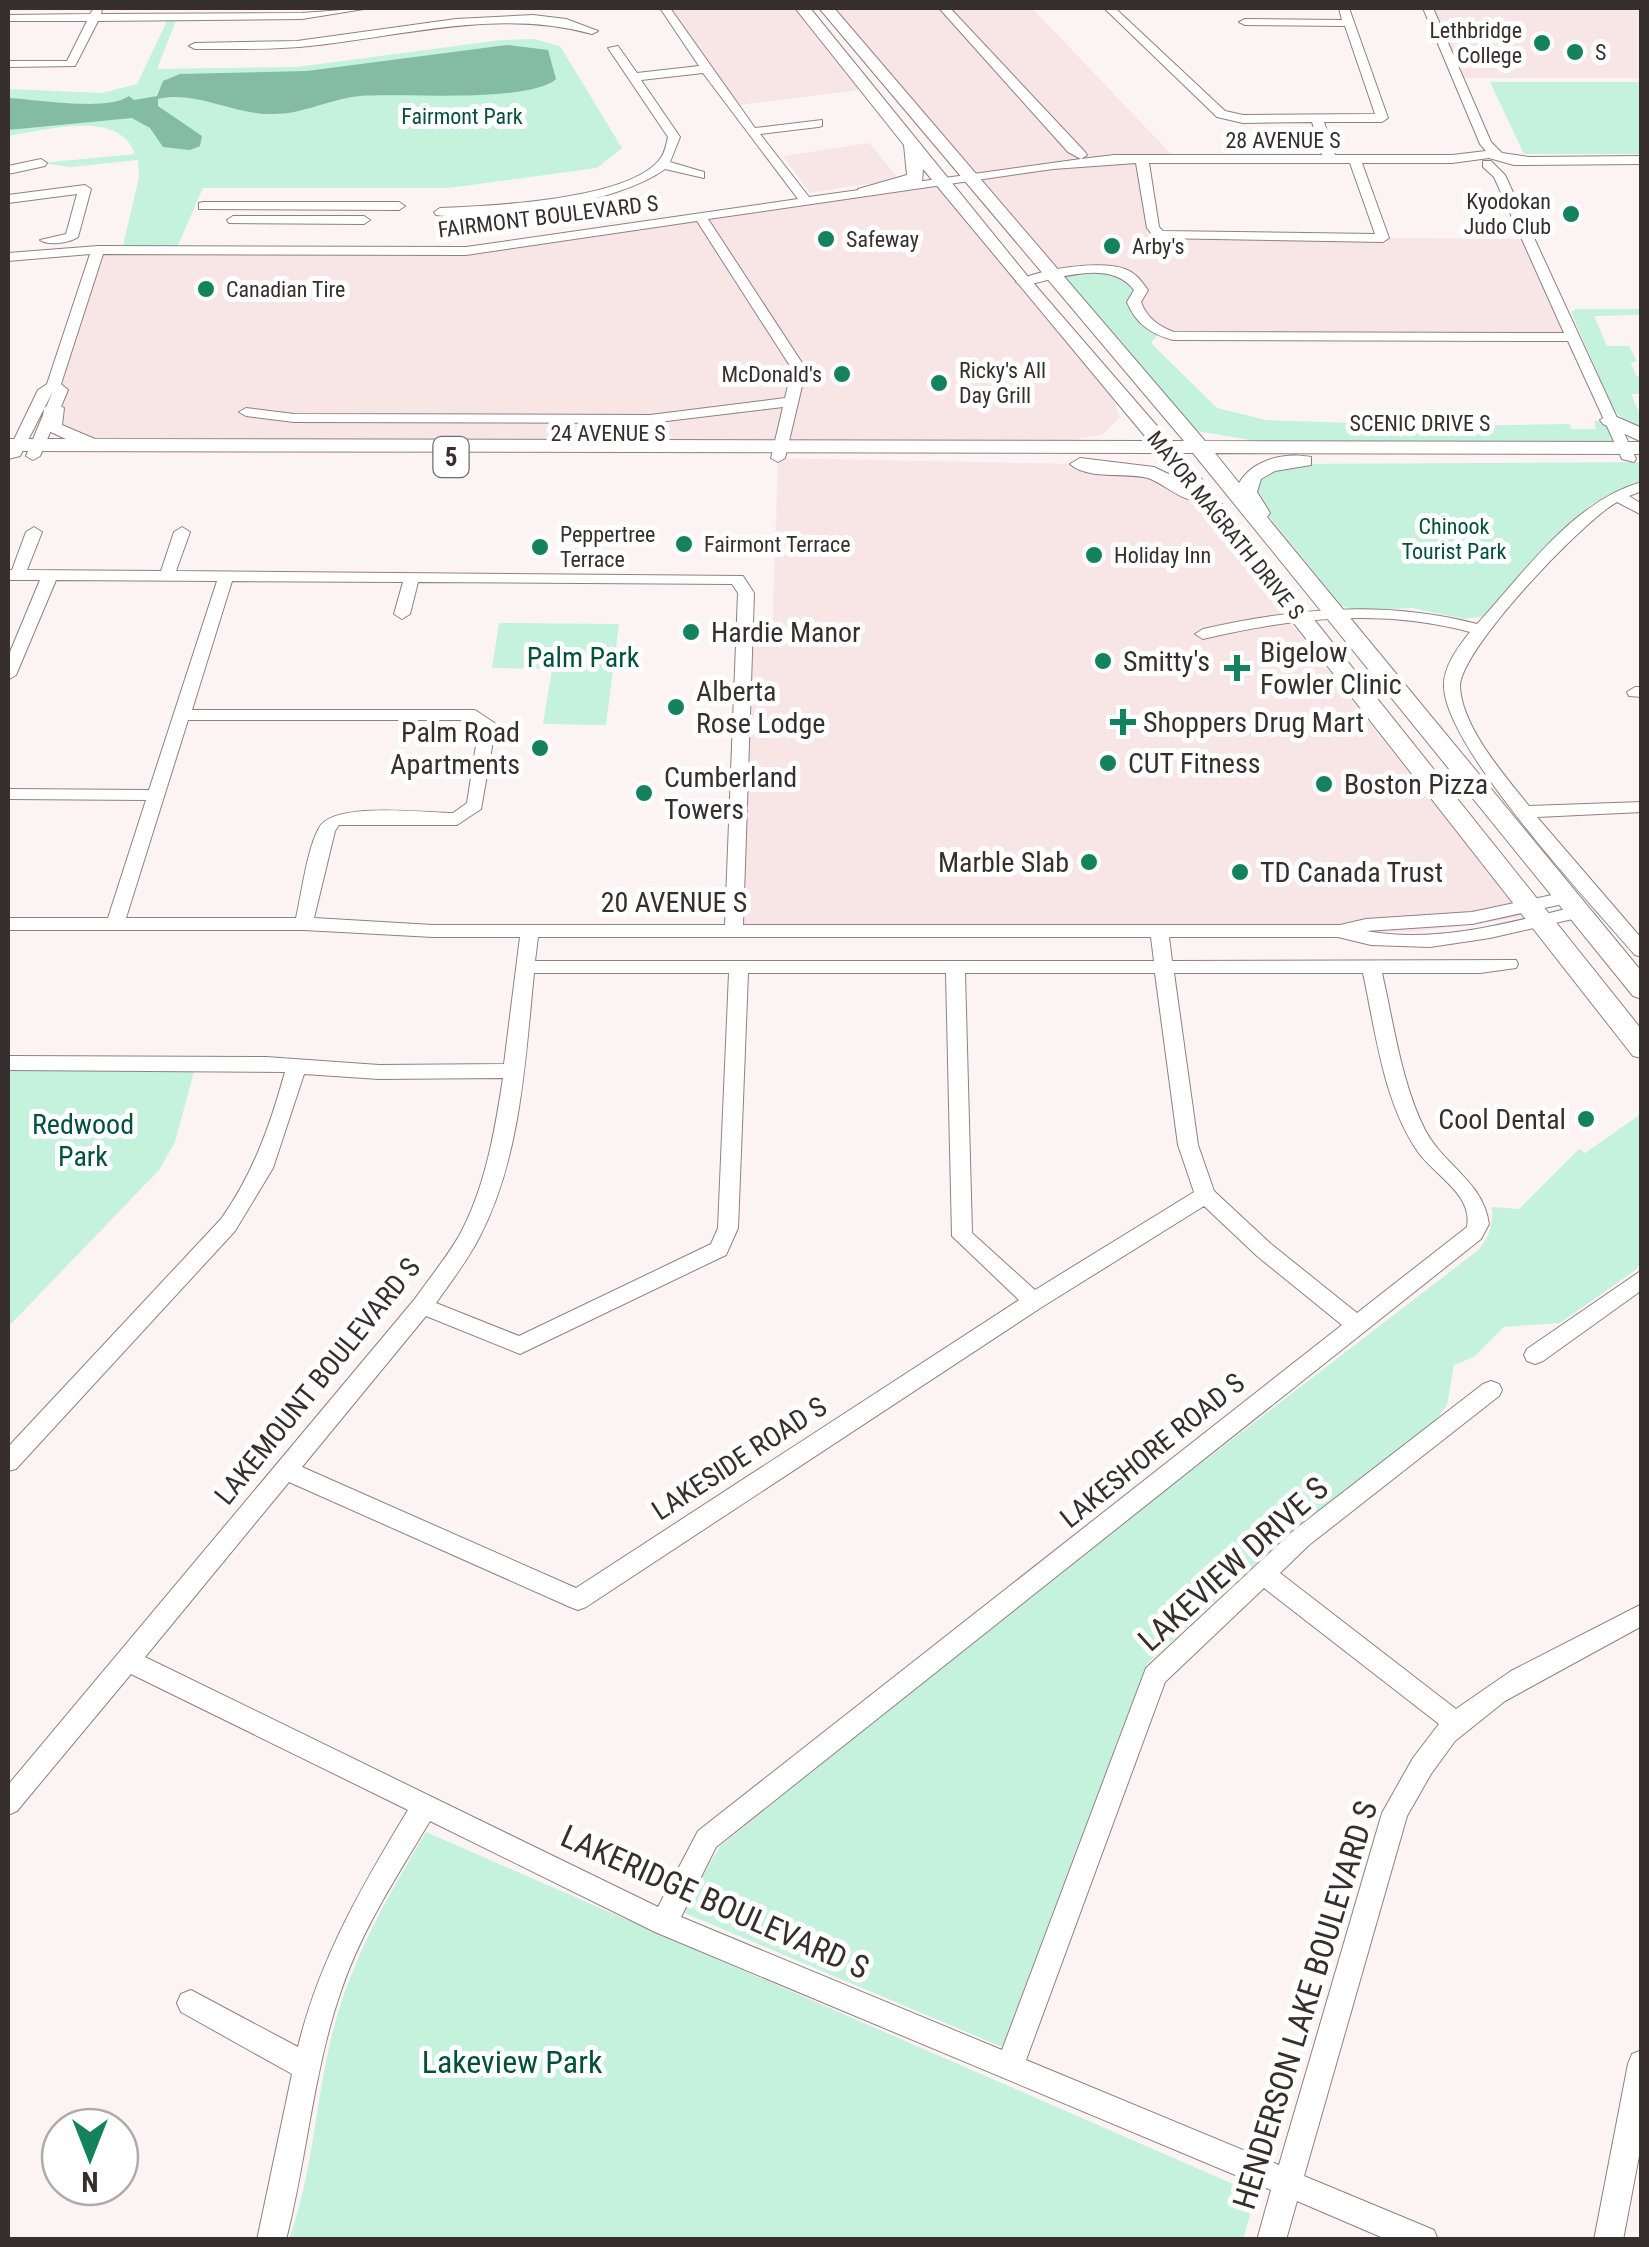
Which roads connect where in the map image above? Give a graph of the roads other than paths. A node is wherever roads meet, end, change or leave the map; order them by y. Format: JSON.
{"nodes":[{"id":1,"x":356,"y":8,"type":"edge"},
{"id":2,"x":364,"y":8,"type":"edge"},
{"id":3,"x":665,"y":8,"type":"edge"},
{"id":4,"x":802,"y":8,"type":"edge"},
{"id":5,"x":825,"y":8,"type":"edge"},
{"id":6,"x":944,"y":8,"type":"edge"},
{"id":7,"x":1109,"y":8,"type":"edge"},
{"id":8,"x":1344,"y":8,"type":"edge"},
{"id":9,"x":1428,"y":8,"type":"edge"},
{"id":10,"x":96,"y":13,"type":"edge"},
{"id":11,"x":8,"y":18,"type":"edge"},
{"id":12,"x":1245,"y":22,"type":"dead end"},
{"id":13,"x":1350,"y":22,"type":"junction"},
{"id":14,"x":592,"y":31,"type":"dead end"},
{"id":15,"x":374,"y":34,"type":"junction"},
{"id":16,"x":195,"y":46,"type":"dead end"},
{"id":17,"x":614,"y":48,"type":"dead end"},
{"id":18,"x":8,"y":64,"type":"edge"},
{"id":19,"x":71,"y":64,"type":"junction"},
{"id":20,"x":87,"y":68,"type":"dead end"},
{"id":21,"x":706,"y":69,"type":"junction"},
{"id":22,"x":634,"y":77,"type":"junction"},
{"id":23,"x":1317,"y":118,"type":"junction"},
{"id":24,"x":1332,"y":118,"type":"junction"},
{"id":25,"x":892,"y":121,"type":"junction"},
{"id":26,"x":818,"y":123,"type":"dead end"},
{"id":27,"x":752,"y":132,"type":"junction"},
{"id":28,"x":911,"y":145,"type":"junction"},
{"id":29,"x":1078,"y":157,"type":"junction"},
{"id":30,"x":1142,"y":159,"type":"junction"},
{"id":31,"x":1492,"y":159,"type":"junction"},
{"id":32,"x":1343,"y":160,"type":"junction"},
{"id":33,"x":1642,"y":160,"type":"edge"},
{"id":34,"x":41,"y":163,"type":"dead end"},
{"id":35,"x":662,"y":164,"type":"junction"},
{"id":36,"x":8,"y":170,"type":"edge"},
{"id":37,"x":86,"y":172,"type":"dead end"},
{"id":38,"x":1001,"y":174,"type":"junction"},
{"id":39,"x":700,"y":175,"type":"dead end"},
{"id":40,"x":971,"y":178,"type":"junction"},
{"id":41,"x":943,"y":182,"type":"junction"},
{"id":42,"x":84,"y":190,"type":"junction"},
{"id":43,"x":864,"y":193,"type":"junction"},
{"id":44,"x":572,"y":198,"type":"junction"},
{"id":45,"x":8,"y":199,"type":"edge"},
{"id":46,"x":806,"y":201,"type":"junction"},
{"id":47,"x":202,"y":206,"type":"dead end"},
{"id":48,"x":399,"y":206,"type":"dead end"},
{"id":49,"x":440,"y":212,"type":"dead end"},
{"id":50,"x":235,"y":213,"type":"junction"},
{"id":51,"x":366,"y":213,"type":"junction"},
{"id":52,"x":1003,"y":217,"type":"junction"},
{"id":53,"x":702,"y":218,"type":"junction"},
{"id":54,"x":592,"y":232,"type":"junction"},
{"id":55,"x":1020,"y":238,"type":"junction"},
{"id":56,"x":992,"y":243,"type":"junction"},
{"id":57,"x":8,"y":244,"type":"edge"},
{"id":58,"x":30,"y":247,"type":"junction"},
{"id":59,"x":98,"y":250,"type":"junction"},
{"id":60,"x":222,"y":250,"type":"junction"},
{"id":61,"x":356,"y":250,"type":"junction"},
{"id":62,"x":8,"y":257,"type":"edge"},
{"id":63,"x":1052,"y":277,"type":"junction"},
{"id":64,"x":1024,"y":282,"type":"junction"},
{"id":65,"x":1062,"y":327,"type":"junction"},
{"id":66,"x":1570,"y":337,"type":"junction"},
{"id":67,"x":1136,"y":373,"type":"junction"},
{"id":68,"x":1104,"y":376,"type":"junction"},
{"id":69,"x":53,"y":386,"type":"junction"},
{"id":70,"x":790,"y":402,"type":"junction"},
{"id":71,"x":54,"y":408,"type":"junction"},
{"id":72,"x":246,"y":412,"type":"dead end"},
{"id":73,"x":1610,"y":420,"type":"joint"},
{"id":74,"x":136,"y":446,"type":"junction"},
{"id":75,"x":1035,"y":446,"type":"junction"},
{"id":76,"x":1392,"y":447,"type":"junction"},
{"id":77,"x":1635,"y":450,"type":"edge"},
{"id":78,"x":19,"y":451,"type":"edge"},
{"id":79,"x":779,"y":452,"type":"junction"},
{"id":80,"x":1187,"y":453,"type":"junction"},
{"id":81,"x":894,"y":458,"type":"junction"},
{"id":82,"x":1340,"y":459,"type":"junction"},
{"id":83,"x":1642,"y":486,"type":"edge"},
{"id":84,"x":1618,"y":495,"type":"junction"},
{"id":85,"x":1642,"y":511,"type":"edge"},
{"id":86,"x":34,"y":532,"type":"dead end"},
{"id":87,"x":182,"y":532,"type":"dead end"},
{"id":88,"x":1256,"y":562,"type":"junction"},
{"id":89,"x":1297,"y":569,"type":"junction"},
{"id":90,"x":13,"y":575,"type":"edge"},
{"id":91,"x":50,"y":575,"type":"junction"},
{"id":92,"x":167,"y":576,"type":"junction"},
{"id":93,"x":226,"y":576,"type":"junction"},
{"id":94,"x":412,"y":577,"type":"junction"},
{"id":95,"x":402,"y":614,"type":"dead end"},
{"id":96,"x":1341,"y":621,"type":"junction"},
{"id":97,"x":1306,"y":624,"type":"junction"},
{"id":98,"x":1480,"y":630,"type":"junction"},
{"id":99,"x":8,"y":674,"type":"edge"},
{"id":100,"x":184,"y":716,"type":"junction"},
{"id":101,"x":8,"y":794,"type":"edge"},
{"id":102,"x":156,"y":795,"type":"junction"},
{"id":103,"x":1642,"y":807,"type":"edge"},
{"id":104,"x":1526,"y":812,"type":"junction"},
{"id":105,"x":1554,"y":911,"type":"junction"},
{"id":106,"x":8,"y":924,"type":"edge"},
{"id":107,"x":115,"y":924,"type":"junction"},
{"id":108,"x":304,"y":924,"type":"junction"},
{"id":109,"x":734,"y":929,"type":"junction"},
{"id":110,"x":530,"y":930,"type":"junction"},
{"id":111,"x":1160,"y":930,"type":"junction"},
{"id":112,"x":1642,"y":951,"type":"edge"},
{"id":113,"x":1510,"y":964,"type":"dead end"},
{"id":114,"x":739,"y":967,"type":"junction"},
{"id":115,"x":1165,"y":967,"type":"junction"},
{"id":116,"x":1371,"y":967,"type":"junction"},
{"id":117,"x":525,"y":968,"type":"junction"},
{"id":118,"x":956,"y":968,"type":"junction"},
{"id":119,"x":1642,"y":990,"type":"edge"},
{"id":120,"x":1642,"y":1010,"type":"edge"},
{"id":121,"x":1642,"y":1049,"type":"edge"},
{"id":122,"x":8,"y":1064,"type":"edge"},
{"id":123,"x":296,"y":1066,"type":"junction"},
{"id":124,"x":511,"y":1072,"type":"junction"},
{"id":125,"x":1205,"y":1194,"type":"junction"},
{"id":126,"x":1642,"y":1278,"type":"edge"},
{"id":127,"x":1034,"y":1301,"type":"junction"},
{"id":128,"x":422,"y":1306,"type":"junction"},
{"id":129,"x":1357,"y":1325,"type":"junction"},
{"id":130,"x":1535,"y":1355,"type":"dead end"},
{"id":131,"x":1492,"y":1390,"type":"dead end"},
{"id":132,"x":8,"y":1462,"type":"edge"},
{"id":133,"x":284,"y":1470,"type":"junction"},
{"id":134,"x":1262,"y":1574,"type":"junction"},
{"id":135,"x":1637,"y":1623,"type":"edge"},
{"id":136,"x":127,"y":1660,"type":"junction"},
{"id":137,"x":1456,"y":1723,"type":"junction"},
{"id":138,"x":8,"y":1803,"type":"edge"},
{"id":139,"x":424,"y":1808,"type":"junction"},
{"id":140,"x":664,"y":1923,"type":"junction"},
{"id":141,"x":191,"y":2003,"type":"dead end"},
{"id":142,"x":1642,"y":2064,"type":"edge"},
{"id":143,"x":1010,"y":2065,"type":"junction"},
{"id":144,"x":308,"y":2067,"type":"junction"},
{"id":145,"x":1287,"y":2183,"type":"junction"},
{"id":146,"x":272,"y":2240,"type":"edge"},
{"id":147,"x":1271,"y":2240,"type":"edge"},
{"id":148,"x":1424,"y":2240,"type":"edge"},
{"id":149,"x":1608,"y":2240,"type":"edge"}],
"edges":[{"from":1,"to":2,"type":"street"},
{"from":1,"to":10,"type":"street"},
{"from":1,"to":15,"type":"street"},
{"from":3,"to":21,"type":"street"},
{"from":4,"to":25,"type":"main road","name":"MAYOR MAGRATH DRIVE S"},
{"from":5,"to":40,"type":"main road","name":"MAYOR MAGRATH DRIVE S"},
{"from":6,"to":29,"type":"street"},
{"from":7,"to":23,"type":"street"},
{"from":8,"to":13,"type":"street"},
{"from":9,"to":31,"type":"street"},
{"from":10,"to":11,"type":"street"},
{"from":10,"to":19,"type":"street"},
{"from":12,"to":13,"type":"street"},
{"from":13,"to":24,"type":"street"},
{"from":14,"to":15,"type":"street"},
{"from":15,"to":16,"type":"street"},
{"from":17,"to":22,"type":"street"},
{"from":18,"to":19,"type":"street"},
{"from":19,"to":20,"type":"street"},
{"from":21,"to":22,"type":"street"},
{"from":21,"to":27,"type":"street"},
{"from":22,"to":35,"type":"street"},
{"from":23,"to":24,"type":"street"},
{"from":23,"to":32,"type":"street"},
{"from":24,"to":32,"type":"street"},
{"from":25,"to":28,"type":"main road","name":"MAYOR MAGRATH DRIVE S"},
{"from":25,"to":40,"type":"main road"},
{"from":26,"to":27,"type":"street"},
{"from":27,"to":46,"type":"street"},
{"from":28,"to":41,"type":"main road","name":"MAYOR MAGRATH DRIVE S"},
{"from":28,"to":43,"type":"main road"},
{"from":29,"to":30,"type":"street","name":"28 AVENUE S"},
{"from":29,"to":38,"type":"street","name":"28 AVENUE S"},
{"from":30,"to":32,"type":"street","name":"28 AVENUE S"},
{"from":30,"to":32,"type":"street"},
{"from":31,"to":32,"type":"street","name":"28 AVENUE S"},
{"from":31,"to":33,"type":"street","name":"28 AVENUE S"},
{"from":31,"to":66,"type":"street"},
{"from":34,"to":36,"type":"street"},
{"from":35,"to":39,"type":"street"},
{"from":35,"to":44,"type":"street"},
{"from":37,"to":42,"type":"street"},
{"from":38,"to":40,"type":"street","name":"28 AVENUE S"},
{"from":38,"to":52,"type":"main road"},
{"from":40,"to":41,"type":"street","name":"FAIRMONT BOULEVARD S"},
{"from":40,"to":52,"type":"main road","name":"MAYOR MAGRATH DRIVE S"},
{"from":41,"to":43,"type":"street","name":"FAIRMONT BOULEVARD S"},
{"from":41,"to":55,"type":"main road"},
{"from":41,"to":56,"type":"main road","name":"MAYOR MAGRATH DRIVE S"},
{"from":42,"to":45,"type":"street"},
{"from":42,"to":58,"type":"street"},
{"from":43,"to":46,"type":"street","name":"FAIRMONT BOULEVARD S"},
{"from":44,"to":49,"type":"street"},
{"from":44,"to":54,"type":"street"},
{"from":46,"to":53,"type":"street","name":"FAIRMONT BOULEVARD S"},
{"from":47,"to":50,"type":"street"},
{"from":48,"to":51,"type":"street"},
{"from":50,"to":51,"type":"street"},
{"from":50,"to":60,"type":"street"},
{"from":51,"to":61,"type":"street"},
{"from":52,"to":55,"type":"main road","name":"MAYOR MAGRATH DRIVE S"},
{"from":53,"to":54,"type":"street","name":"FAIRMONT BOULEVARD S"},
{"from":53,"to":70,"type":"street"},
{"from":54,"to":61,"type":"street","name":"FAIRMONT BOULEVARD S"},
{"from":55,"to":63,"type":"main road","name":"MAYOR MAGRATH DRIVE S"},
{"from":56,"to":63,"type":"main road"},
{"from":56,"to":64,"type":"main road","name":"MAYOR MAGRATH DRIVE S"},
{"from":57,"to":58,"type":"street"},
{"from":58,"to":59,"type":"street","name":"FAIRMONT BOULEVARD S"},
{"from":58,"to":62,"type":"street","name":"FAIRMONT BOULEVARD S"},
{"from":59,"to":60,"type":"street","name":"FAIRMONT BOULEVARD S"},
{"from":59,"to":69,"type":"street"},
{"from":60,"to":61,"type":"street","name":"FAIRMONT BOULEVARD S"},
{"from":63,"to":64,"type":"street"},
{"from":63,"to":66,"type":"street"},
{"from":63,"to":67,"type":"main road","name":"MAYOR MAGRATH DRIVE S"},
{"from":64,"to":65,"type":"main road","name":"MAYOR MAGRATH DRIVE S"},
{"from":65,"to":68,"type":"main road","name":"MAYOR MAGRATH DRIVE S"},
{"from":65,"to":80,"type":"main road"},
{"from":66,"to":73,"type":"street"},
{"from":67,"to":76,"type":"main road"},
{"from":67,"to":80,"type":"main road","name":"MAYOR MAGRATH DRIVE S"},
{"from":68,"to":75,"type":"main road"},
{"from":68,"to":80,"type":"main road","name":"MAYOR MAGRATH DRIVE S"},
{"from":69,"to":71,"type":"street"},
{"from":69,"to":78,"type":"street"},
{"from":70,"to":72,"type":"street"},
{"from":70,"to":79,"type":"street"},
{"from":71,"to":74,"type":"main road"},
{"from":71,"to":78,"type":"street"},
{"from":73,"to":77,"type":"main road"},
{"from":74,"to":78,"type":"main road","name":"24 AVENUE S","number":"5"},
{"from":74,"to":79,"type":"main road","name":"24 AVENUE S","number":"5"},
{"from":75,"to":79,"type":"main road","name":"24 AVENUE S","number":"5"},
{"from":75,"to":80,"type":"main road","name":"24 AVENUE S","number":"5"},
{"from":76,"to":77,"type":"main road","name":"SCENIC DRIVE S"},
{"from":76,"to":80,"type":"main road","name":"SCENIC DRIVE S"},
{"from":77,"to":82,"type":"main road","name":"SCENIC DRIVE S"},
{"from":78,"to":79,"type":"main road","name":"24 AVENUE S","number":"5"},
{"from":79,"to":81,"type":"main road","name":"24 AVENUE S","number":"5"},
{"from":80,"to":81,"type":"main road","name":"24 AVENUE S","number":"5"},
{"from":80,"to":82,"type":"main road","name":"SCENIC DRIVE S"},
{"from":80,"to":88,"type":"main road","name":"MAYOR MAGRATH DRIVE S"},
{"from":80,"to":89,"type":"main road"},
{"from":81,"to":88,"type":"main road"},
{"from":82,"to":89,"type":"main road"},
{"from":83,"to":84,"type":"street"},
{"from":84,"to":85,"type":"street"},
{"from":84,"to":98,"type":"street"},
{"from":86,"to":90,"type":"street"},
{"from":87,"to":92,"type":"street"},
{"from":88,"to":97,"type":"main road","name":"MAYOR MAGRATH DRIVE S"},
{"from":89,"to":96,"type":"main road","name":"MAYOR MAGRATH DRIVE S"},
{"from":90,"to":91,"type":"street"},
{"from":91,"to":92,"type":"street"},
{"from":91,"to":99,"type":"street"},
{"from":92,"to":93,"type":"street"},
{"from":93,"to":94,"type":"street"},
{"from":93,"to":100,"type":"street"},
{"from":94,"to":95,"type":"street"},
{"from":94,"to":109,"type":"street"},
{"from":96,"to":97,"type":"street"},
{"from":96,"to":98,"type":"street"},
{"from":96,"to":105,"type":"main road","name":"MAYOR MAGRATH DRIVE S"},
{"from":97,"to":97,"type":"street"},
{"from":97,"to":105,"type":"main road","name":"MAYOR MAGRATH DRIVE S"},
{"from":98,"to":104,"type":"street"},
{"from":100,"to":102,"type":"street"},
{"from":100,"to":108,"type":"street"},
{"from":101,"to":102,"type":"street"},
{"from":102,"to":107,"type":"street"},
{"from":103,"to":104,"type":"street"},
{"from":104,"to":112,"type":"street"},
{"from":105,"to":111,"type":"street","name":"20 AVENUE S"},
{"from":105,"to":119,"type":"main road","name":"MAYOR MAGRATH DRIVE S"},
{"from":105,"to":120,"type":"main road"},
{"from":105,"to":121,"type":"main road","name":"MAYOR MAGRATH DRIVE S"},
{"from":106,"to":107,"type":"street","name":"20 AVENUE S"},
{"from":107,"to":108,"type":"street","name":"20 AVENUE S"},
{"from":108,"to":110,"type":"street","name":"20 AVENUE S"},
{"from":109,"to":110,"type":"street","name":"20 AVENUE S"},
{"from":109,"to":111,"type":"street","name":"20 AVENUE S"},
{"from":110,"to":117,"type":"street","name":"LAKEMOUNT BOULEVARD S"},
{"from":111,"to":115,"type":"street"},
{"from":113,"to":116,"type":"street"},
{"from":114,"to":117,"type":"street"},
{"from":114,"to":118,"type":"street"},
{"from":114,"to":128,"type":"street"},
{"from":115,"to":116,"type":"street"},
{"from":115,"to":118,"type":"street"},
{"from":115,"to":125,"type":"street"},
{"from":116,"to":129,"type":"street","name":"LAKESHORE ROAD S"},
{"from":117,"to":124,"type":"street","name":"LAKEMOUNT BOULEVARD S"},
{"from":118,"to":127,"type":"street"},
{"from":122,"to":123,"type":"street"},
{"from":123,"to":124,"type":"street"},
{"from":123,"to":132,"type":"street"},
{"from":124,"to":128,"type":"street","name":"LAKEMOUNT BOULEVARD S"},
{"from":125,"to":127,"type":"street","name":"LAKESIDE ROAD S"},
{"from":125,"to":129,"type":"street"},
{"from":126,"to":130,"type":"street"},
{"from":127,"to":133,"type":"street","name":"LAKESIDE ROAD S"},
{"from":128,"to":133,"type":"street","name":"LAKEMOUNT BOULEVARD S"},
{"from":129,"to":140,"type":"street","name":"LAKESHORE ROAD S"},
{"from":131,"to":134,"type":"street","name":"LAKEVIEW DRIVE S"},
{"from":133,"to":136,"type":"street","name":"LAKEMOUNT BOULEVARD S"},
{"from":134,"to":137,"type":"street"},
{"from":134,"to":143,"type":"street","name":"LAKEVIEW DRIVE S"},
{"from":135,"to":137,"type":"street","name":"HENDERSON LAKE BOULEVARD S"},
{"from":136,"to":138,"type":"street","name":"LAKEMOUNT BOULEVARD S"},
{"from":136,"to":139,"type":"street","name":"LAKERIDGE BOULEVARD S"},
{"from":137,"to":145,"type":"street","name":"HENDERSON LAKE BOULEVARD S"},
{"from":139,"to":140,"type":"street","name":"LAKERIDGE BOULEVARD S"},
{"from":139,"to":144,"type":"street"},
{"from":140,"to":143,"type":"street","name":"LAKERIDGE BOULEVARD S"},
{"from":141,"to":144,"type":"street"},
{"from":142,"to":149,"type":"street"},
{"from":143,"to":145,"type":"street","name":"LAKERIDGE BOULEVARD S"},
{"from":144,"to":146,"type":"street"},
{"from":145,"to":147,"type":"street","name":"HENDERSON LAKE BOULEVARD S"},
{"from":145,"to":148,"type":"street","name":"LAKERIDGE BOULEVARD S"}]}
